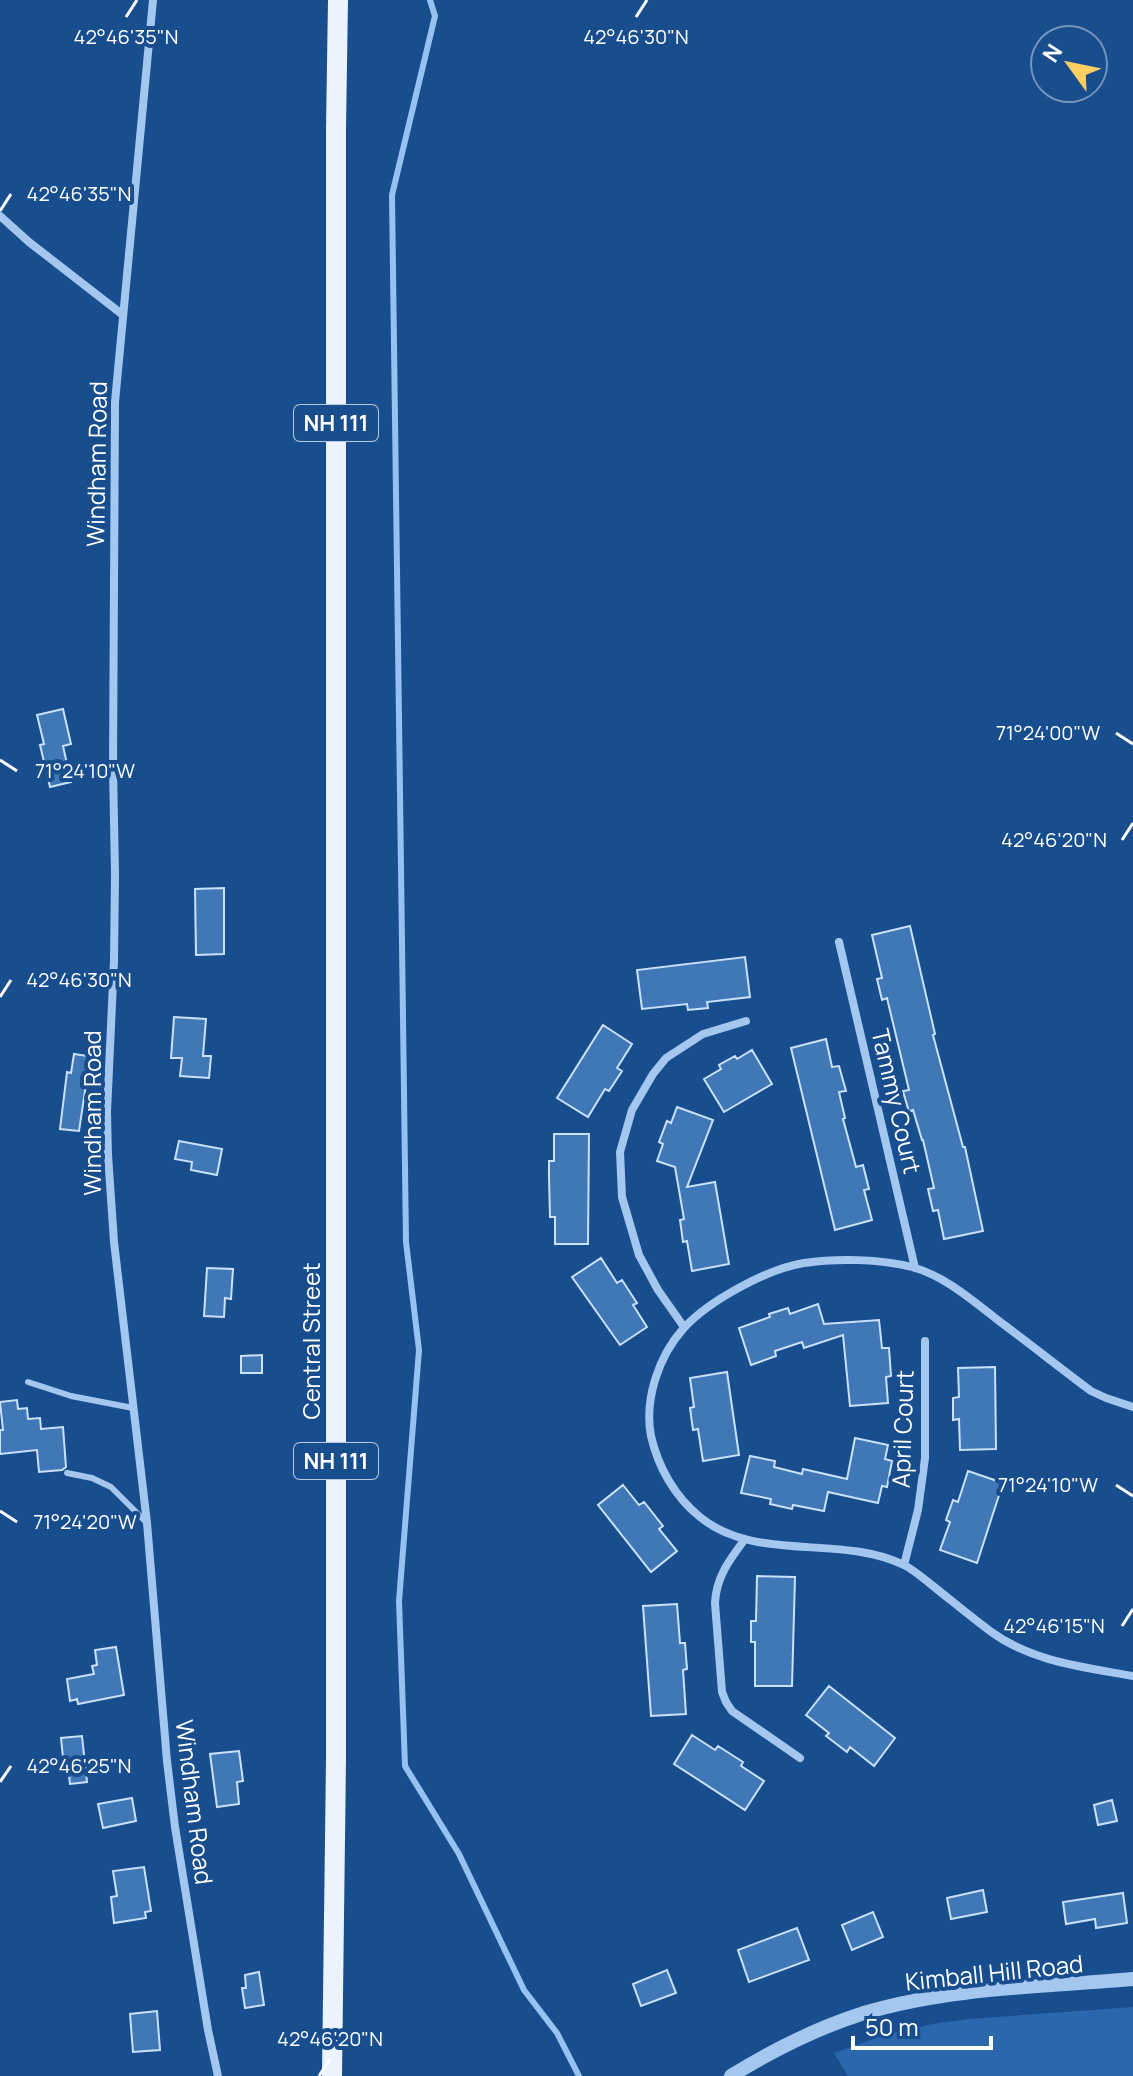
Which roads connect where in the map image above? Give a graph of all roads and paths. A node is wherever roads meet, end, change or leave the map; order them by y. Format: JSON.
{"nodes":[{"id":1,"x":153,"y":0,"type":"edge"},
{"id":2,"x":338,"y":0,"type":"edge"},
{"id":3,"x":0,"y":216,"type":"edge"},
{"id":4,"x":123,"y":315,"type":"junction"},
{"id":5,"x":839,"y":942,"type":"dead end"},
{"id":6,"x":746,"y":1021,"type":"dead end"},
{"id":7,"x":915,"y":1268,"type":"junction"},
{"id":8,"x":684,"y":1327,"type":"junction"},
{"id":9,"x":925,"y":1341,"type":"dead end"},
{"id":10,"x":28,"y":1382,"type":"dead end"},
{"id":11,"x":1133,"y":1407,"type":"edge"},
{"id":12,"x":133,"y":1408,"type":"junction"},
{"id":13,"x":67,"y":1473,"type":"dead end"},
{"id":14,"x":147,"y":1523,"type":"junction"},
{"id":15,"x":745,"y":1539,"type":"junction"},
{"id":16,"x":904,"y":1565,"type":"junction"},
{"id":17,"x":1133,"y":1676,"type":"edge"},
{"id":18,"x":800,"y":1758,"type":"dead end"},
{"id":19,"x":1133,"y":1979,"type":"edge"},
{"id":20,"x":218,"y":2076,"type":"edge"},
{"id":21,"x":332,"y":2076,"type":"edge"},
{"id":22,"x":731,"y":2076,"type":"edge"}],
"edges":[{"from":1,"to":4,"type":"street","name":"Windham Road"},
{"from":2,"to":21,"type":"main road","name":"Central Street","number":"NH 111"},
{"from":3,"to":4,"type":"street"},
{"from":4,"to":12,"type":"street","name":"Windham Road"},
{"from":5,"to":7,"type":"street","name":"Tammy Court"},
{"from":6,"to":8,"type":"street"},
{"from":7,"to":8,"type":"street"},
{"from":7,"to":11,"type":"street"},
{"from":8,"to":15,"type":"street"},
{"from":9,"to":16,"type":"street","name":"April Court"},
{"from":10,"to":12,"type":"lane"},
{"from":12,"to":14,"type":"street","name":"Windham Road"},
{"from":13,"to":14,"type":"lane"},
{"from":14,"to":20,"type":"street","name":"Windham Road"},
{"from":15,"to":16,"type":"street"},
{"from":15,"to":18,"type":"street"},
{"from":16,"to":17,"type":"street"},
{"from":19,"to":22,"type":"street","name":"Kimball Hill Road"}]}
